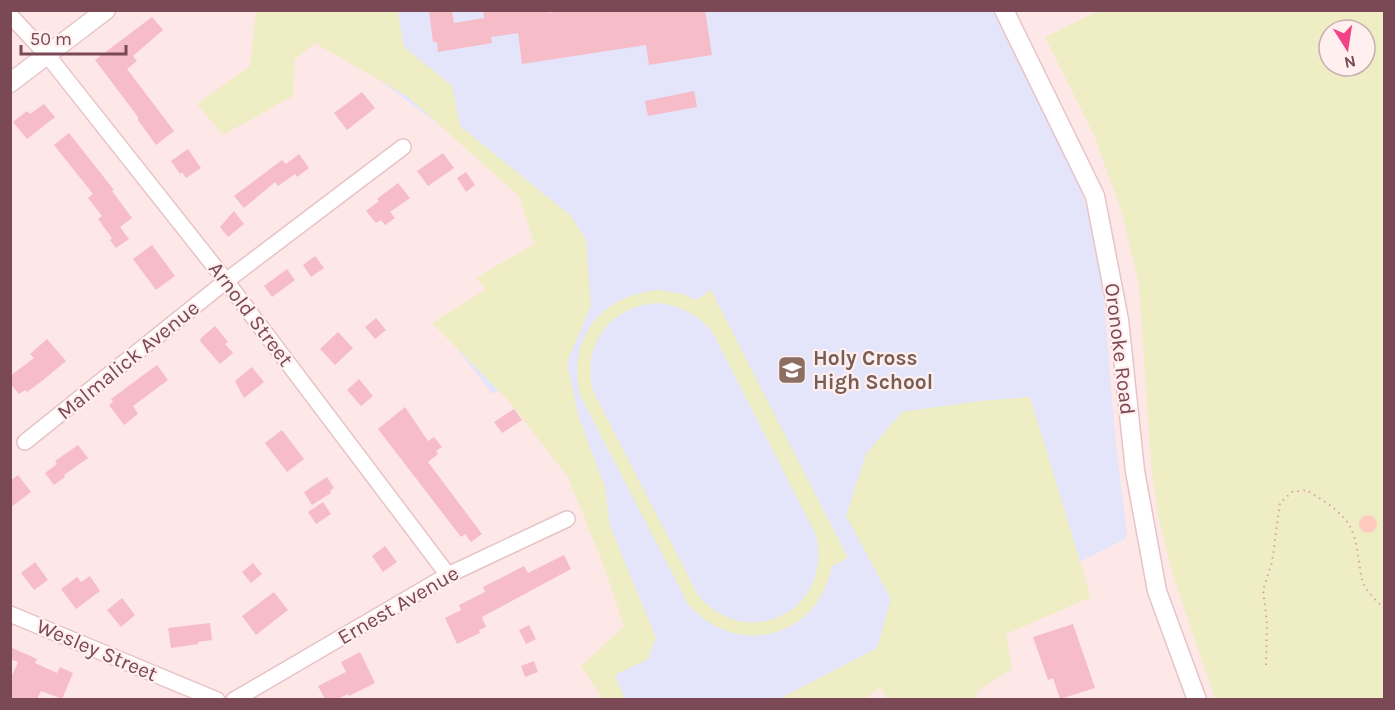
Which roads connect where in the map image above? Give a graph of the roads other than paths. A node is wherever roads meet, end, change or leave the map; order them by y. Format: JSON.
{"nodes":[{"id":1,"x":106,"y":10,"type":"edge"},
{"id":2,"x":1004,"y":10,"type":"edge"},
{"id":3,"x":10,"y":15,"type":"edge"},
{"id":4,"x":48,"y":56,"type":"junction"},
{"id":5,"x":10,"y":83,"type":"edge"},
{"id":6,"x":403,"y":147,"type":"dead end"},
{"id":7,"x":226,"y":281,"type":"junction"},
{"id":8,"x":25,"y":442,"type":"dead end"},
{"id":9,"x":567,"y":519,"type":"dead end"},
{"id":10,"x":448,"y":575,"type":"junction"},
{"id":11,"x":10,"y":614,"type":"edge"},
{"id":12,"x":217,"y":699,"type":"edge"},
{"id":13,"x":234,"y":699,"type":"edge"},
{"id":14,"x":1197,"y":699,"type":"edge"}],
"edges":[{"from":1,"to":4,"type":"street"},
{"from":2,"to":14,"type":"street","name":"Oronoke Road"},
{"from":3,"to":4,"type":"street","name":"Arnold Street"},
{"from":4,"to":5,"type":"street"},
{"from":4,"to":7,"type":"street","name":"Arnold Street"},
{"from":6,"to":7,"type":"street","name":"Malmalick Avenue"},
{"from":7,"to":8,"type":"street","name":"Malmalick Avenue"},
{"from":7,"to":10,"type":"street","name":"Arnold Street"},
{"from":9,"to":10,"type":"street","name":"Ernest Avenue"},
{"from":10,"to":13,"type":"street","name":"Ernest Avenue"},
{"from":11,"to":12,"type":"street","name":"Wesley Street"}]}
